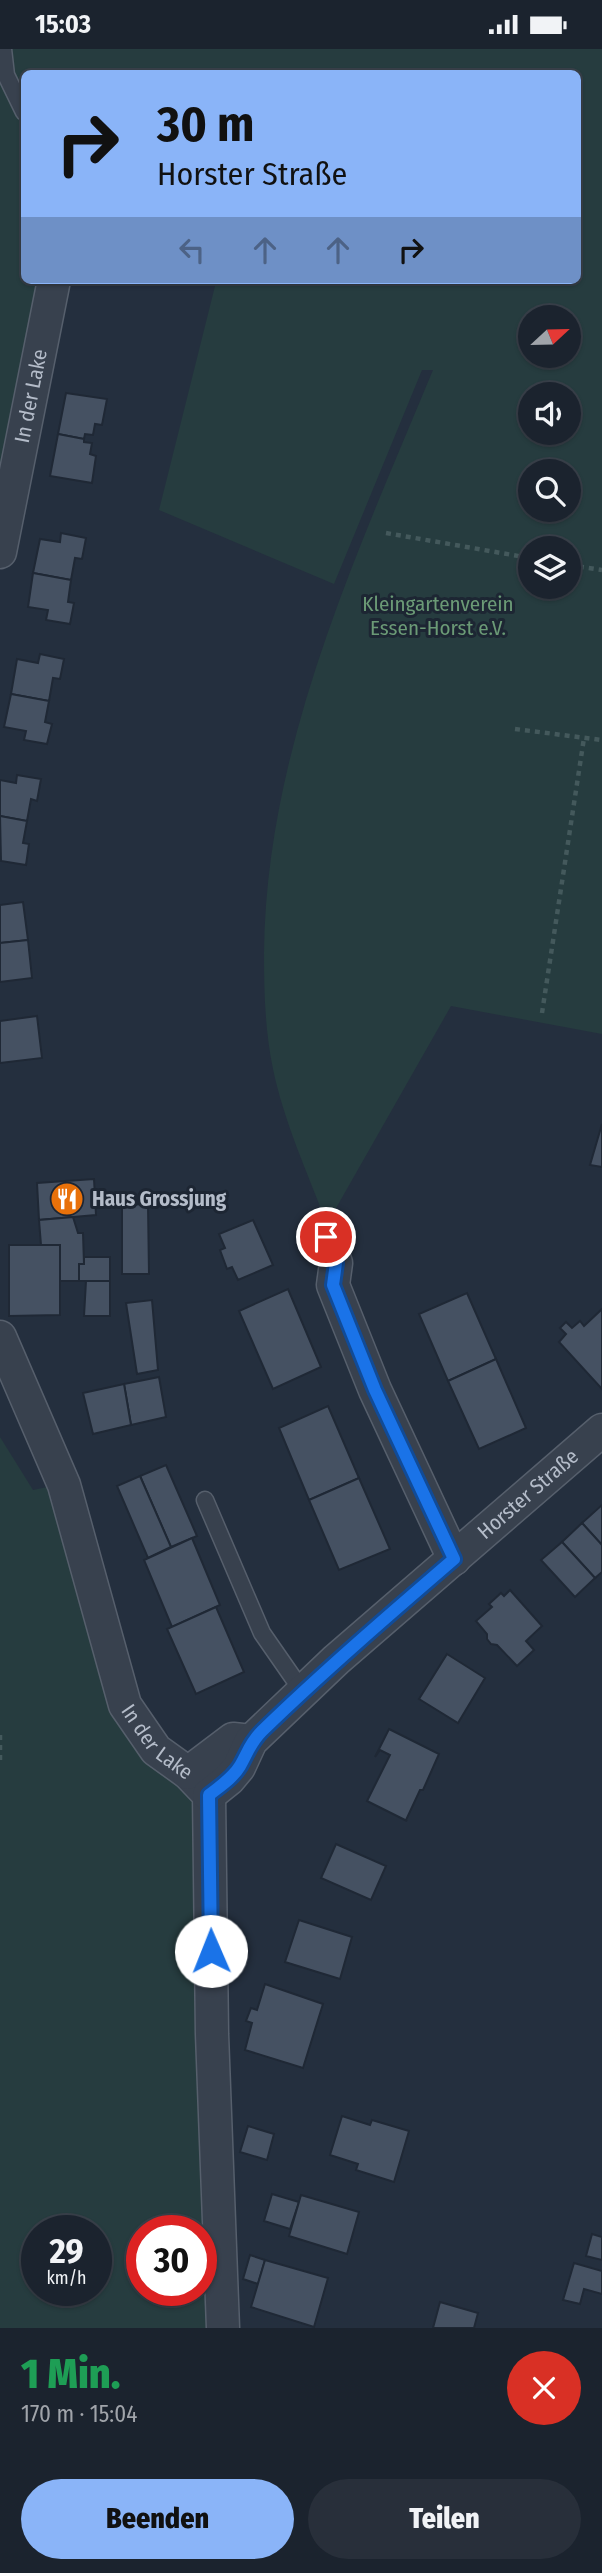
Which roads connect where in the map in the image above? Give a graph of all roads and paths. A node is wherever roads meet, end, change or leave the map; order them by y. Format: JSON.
{"nodes":[{"id":1,"x":3,"y":49,"type":"edge"},
{"id":2,"x":21,"y":106,"type":"edge"},
{"id":3,"x":53,"y":284,"type":"edge"},
{"id":4,"x":386,"y":533,"type":"dead end"},
{"id":5,"x":0,"y":552,"type":"edge"},
{"id":6,"x":518,"y":556,"type":"edge"},
{"id":7,"x":581,"y":567,"type":"edge"},
{"id":8,"x":602,"y":571,"type":"edge"},
{"id":9,"x":515,"y":729,"type":"dead end"},
{"id":10,"x":584,"y":738,"type":"junction"},
{"id":11,"x":602,"y":740,"type":"edge"},
{"id":12,"x":542,"y":1013,"type":"dead end"},
{"id":13,"x":326,"y":1237,"type":"dead end"},
{"id":14,"x":0,"y":1337,"type":"edge"},
{"id":15,"x":602,"y":1430,"type":"edge"},
{"id":16,"x":205,"y":1500,"type":"dead end"},
{"id":17,"x":454,"y":1559,"type":"junction"},
{"id":18,"x":303,"y":1692,"type":"junction"},
{"id":19,"x":0,"y":1734,"type":"edge"},
{"id":20,"x":0,"y":1763,"type":"edge"},
{"id":21,"x":198,"y":1784,"type":"junction"},
{"id":22,"x":223,"y":2328,"type":"edge"}],
"edges":[{"from":1,"to":2,"type":"lane"},
{"from":3,"to":5,"type":"street","name":"In der Lake"},
{"from":4,"to":6,"type":"path"},
{"from":7,"to":8,"type":"path"},
{"from":9,"to":10,"type":"path"},
{"from":10,"to":11,"type":"path"},
{"from":10,"to":12,"type":"path"},
{"from":13,"to":17,"type":"street","name":"Horster Straße"},
{"from":14,"to":21,"type":"street","name":"In der Lake"},
{"from":15,"to":17,"type":"street","name":"Horster Straße"},
{"from":16,"to":18,"type":"lane"},
{"from":17,"to":18,"type":"street","name":"Horster Straße"},
{"from":18,"to":21,"type":"street","name":"Horster Straße"},
{"from":19,"to":20,"type":"path"},
{"from":21,"to":22,"type":"street","name":"In der Lake"}]}
